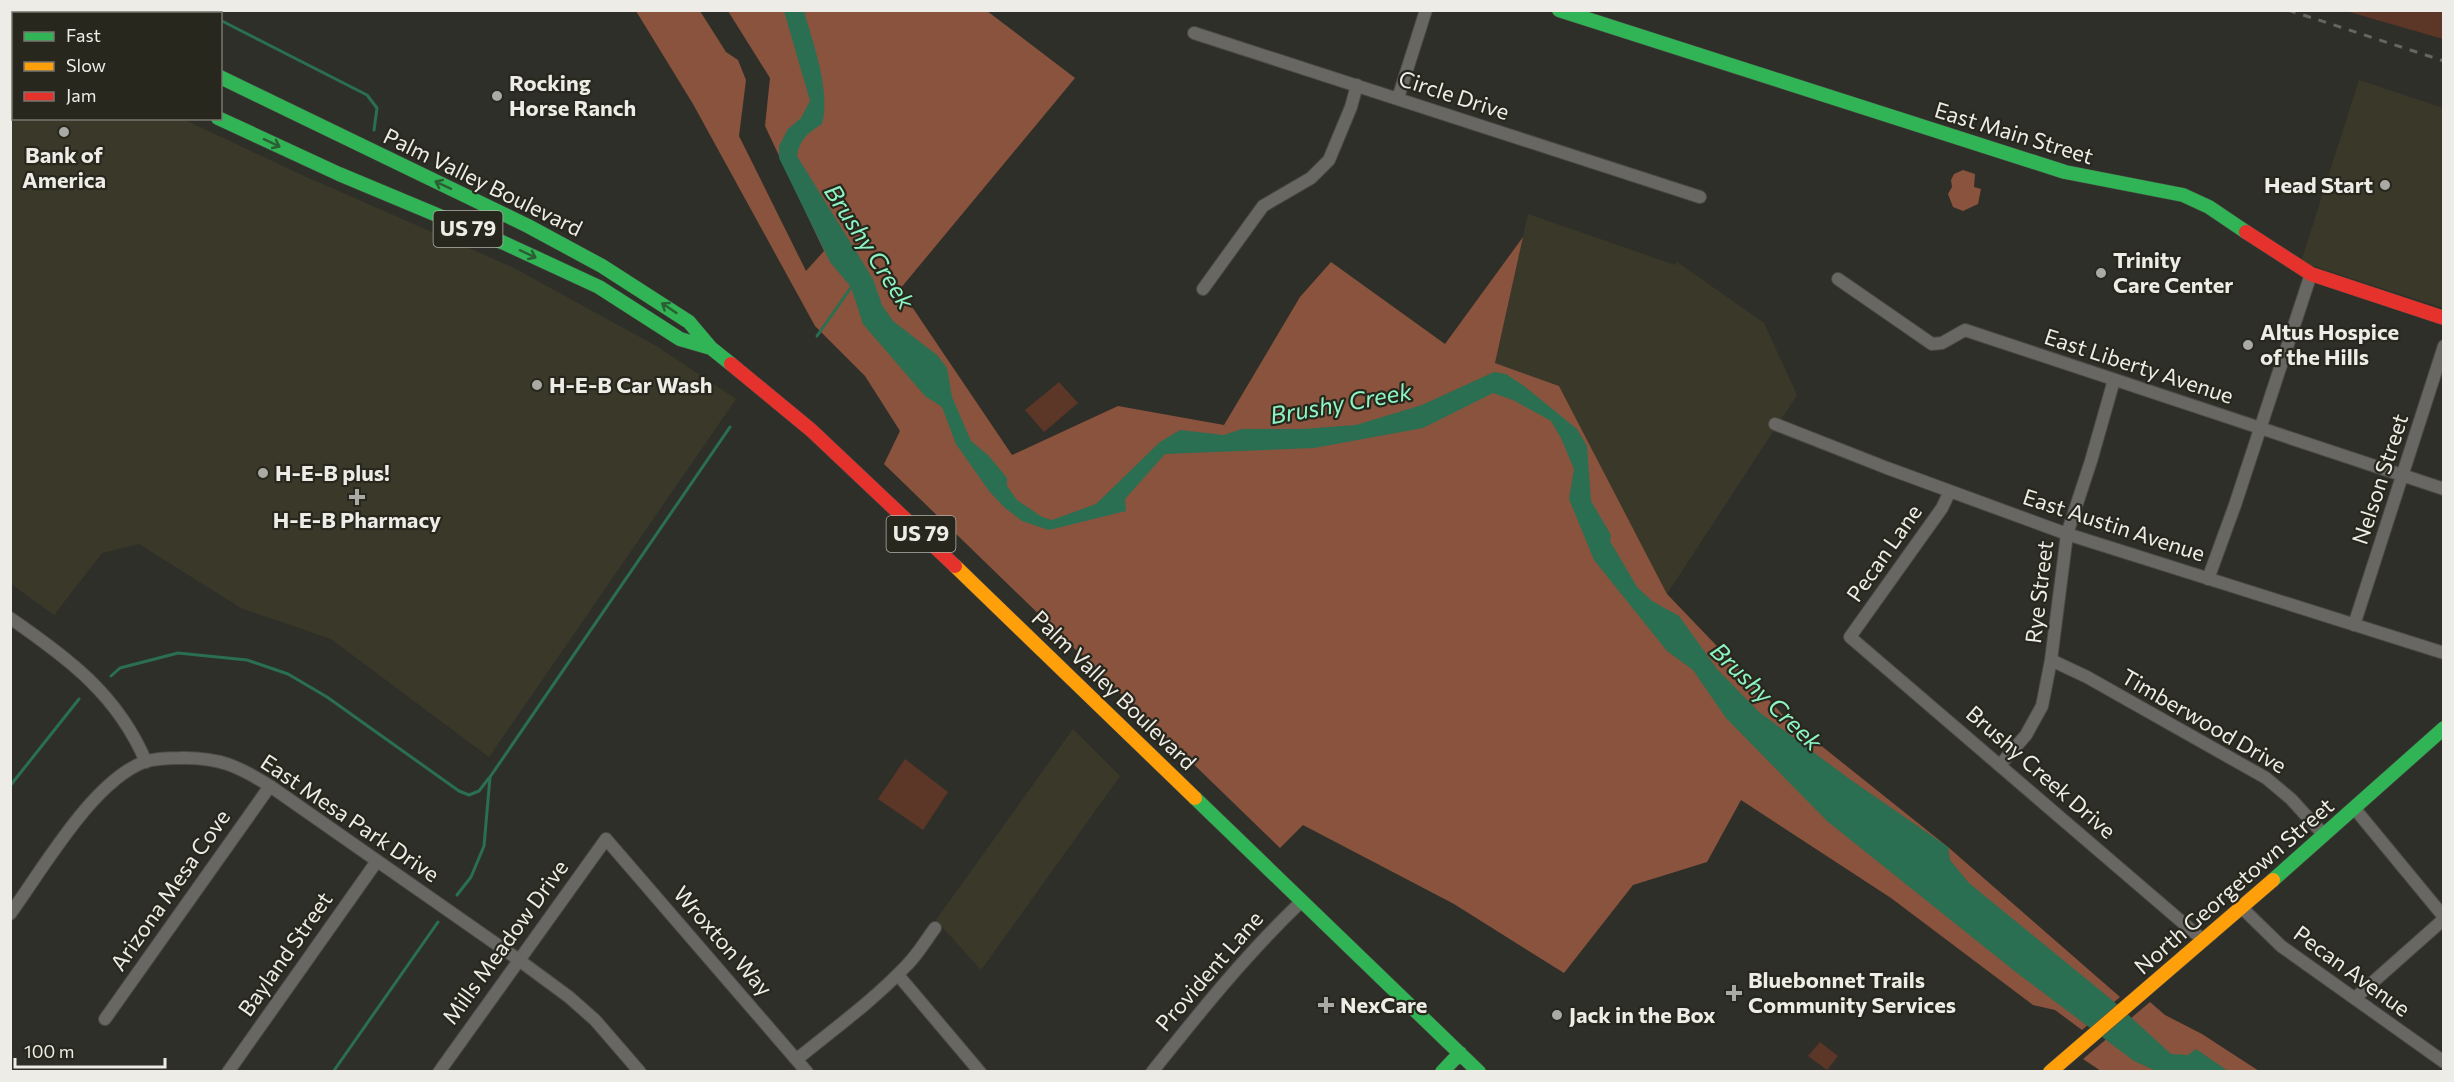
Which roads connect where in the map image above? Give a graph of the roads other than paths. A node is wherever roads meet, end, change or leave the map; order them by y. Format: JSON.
{"nodes":[{"id":1,"x":1426,"y":10,"type":"edge"},
{"id":2,"x":1559,"y":10,"type":"edge"},
{"id":3,"x":1194,"y":33,"type":"dead end"},
{"id":4,"x":222,"y":78,"type":"edge"},
{"id":5,"x":1357,"y":86,"type":"junction"},
{"id":6,"x":1398,"y":98,"type":"junction"},
{"id":7,"x":222,"y":120,"type":"edge"},
{"id":8,"x":339,"y":174,"type":"junction"},
{"id":9,"x":1700,"y":197,"type":"dead end"},
{"id":10,"x":476,"y":201,"type":"junction"},
{"id":11,"x":2311,"y":274,"type":"junction"},
{"id":12,"x":1838,"y":279,"type":"dead end"},
{"id":13,"x":1203,"y":289,"type":"dead end"},
{"id":14,"x":2444,"y":318,"type":"edge"},
{"id":15,"x":2444,"y":346,"type":"edge"},
{"id":16,"x":711,"y":348,"type":"junction"},
{"id":17,"x":2114,"y":380,"type":"junction"},
{"id":18,"x":1775,"y":424,"type":"dead end"},
{"id":19,"x":2261,"y":429,"type":"junction"},
{"id":20,"x":2403,"y":476,"type":"junction"},
{"id":21,"x":2444,"y":489,"type":"edge"},
{"id":22,"x":1950,"y":491,"type":"junction"},
{"id":23,"x":2067,"y":534,"type":"junction"},
{"id":24,"x":2208,"y":579,"type":"junction"},
{"id":25,"x":10,"y":618,"type":"edge"},
{"id":26,"x":2355,"y":625,"type":"junction"},
{"id":27,"x":1850,"y":637,"type":"joint"},
{"id":28,"x":2444,"y":653,"type":"edge"},
{"id":29,"x":2051,"y":660,"type":"junction"},
{"id":30,"x":2444,"y":728,"type":"edge"},
{"id":31,"x":146,"y":762,"type":"junction"},
{"id":32,"x":2000,"y":765,"type":"junction"},
{"id":33,"x":270,"y":786,"type":"junction"},
{"id":34,"x":2355,"y":809,"type":"junction"},
{"id":35,"x":2324,"y":835,"type":"junction"},
{"id":36,"x":606,"y":839,"type":"joint"},
{"id":37,"x":377,"y":861,"type":"junction"},
{"id":38,"x":1302,"y":901,"type":"junction"},
{"id":39,"x":2241,"y":907,"type":"junction"},
{"id":40,"x":10,"y":914,"type":"edge"},
{"id":41,"x":2444,"y":918,"type":"edge"},
{"id":42,"x":935,"y":928,"type":"dead end"},
{"id":43,"x":2203,"y":940,"type":"junction"},
{"id":44,"x":519,"y":960,"type":"junction"},
{"id":45,"x":898,"y":975,"type":"junction"},
{"id":46,"x":2355,"y":998,"type":"junction"},
{"id":47,"x":105,"y":1019,"type":"dead end"},
{"id":48,"x":1460,"y":1053,"type":"junction"},
{"id":49,"x":797,"y":1059,"type":"junction"},
{"id":50,"x":2444,"y":1062,"type":"edge"},
{"id":51,"x":228,"y":1071,"type":"edge"},
{"id":52,"x":441,"y":1071,"type":"edge"},
{"id":53,"x":640,"y":1071,"type":"edge"},
{"id":54,"x":807,"y":1071,"type":"edge"},
{"id":55,"x":980,"y":1071,"type":"edge"},
{"id":56,"x":1152,"y":1071,"type":"edge"},
{"id":57,"x":1442,"y":1071,"type":"edge"},
{"id":58,"x":1479,"y":1071,"type":"edge"},
{"id":59,"x":2049,"y":1071,"type":"edge"}],
"edges":[{"from":1,"to":6,"type":"street"},
{"from":2,"to":11,"type":"main road","name":"East Main Street"},
{"from":3,"to":5,"type":"street","name":"Circle Drive"},
{"from":10,"to":4,"type":"main road","name":"Palm Valley Boulevard","number":"US 79","one_way":true},
{"from":5,"to":6,"type":"street","name":"Circle Drive"},
{"from":5,"to":13,"type":"street"},
{"from":6,"to":9,"type":"street","name":"Circle Drive"},
{"from":7,"to":8,"type":"main road","name":"Palm Valley Boulevard","number":"US 79","one_way":true},
{"from":8,"to":10,"type":"main road"},
{"from":8,"to":16,"type":"main road","name":"Palm Valley Boulevard","number":"US 79","one_way":true},
{"from":16,"to":10,"type":"main road","name":"Palm Valley Boulevard","number":"US 79","one_way":true},
{"from":11,"to":14,"type":"main road","name":"East Main Street"},
{"from":11,"to":19,"type":"street"},
{"from":12,"to":17,"type":"street","name":"East Liberty Avenue"},
{"from":15,"to":20,"type":"street","name":"Nelson Street"},
{"from":16,"to":38,"type":"main road","name":"Palm Valley Boulevard","number":"US 79"},
{"from":17,"to":19,"type":"street","name":"East Liberty Avenue"},
{"from":17,"to":23,"type":"street","name":"Rye Street"},
{"from":18,"to":22,"type":"street","name":"East Austin Avenue"},
{"from":19,"to":20,"type":"street","name":"East Liberty Avenue"},
{"from":19,"to":24,"type":"street"},
{"from":20,"to":21,"type":"street","name":"East Liberty Avenue"},
{"from":20,"to":26,"type":"street","name":"Nelson Street"},
{"from":22,"to":23,"type":"street","name":"East Austin Avenue"},
{"from":22,"to":27,"type":"street","name":"Pecan Lane"},
{"from":23,"to":24,"type":"street","name":"East Austin Avenue"},
{"from":23,"to":29,"type":"street","name":"Rye Street"},
{"from":24,"to":26,"type":"street","name":"East Austin Avenue"},
{"from":25,"to":31,"type":"street"},
{"from":26,"to":28,"type":"street","name":"East Austin Avenue"},
{"from":27,"to":32,"type":"street","name":"Brushy Creek Drive"},
{"from":29,"to":32,"type":"street","name":"Rye Street"},
{"from":29,"to":35,"type":"street","name":"Timberwood Drive"},
{"from":30,"to":34,"type":"main road","name":"North Georgetown Street"},
{"from":31,"to":33,"type":"street","name":"East Mesa Park Drive"},
{"from":31,"to":40,"type":"street","name":"East Mesa Park Drive"},
{"from":32,"to":43,"type":"street","name":"Brushy Creek Drive"},
{"from":33,"to":37,"type":"street","name":"East Mesa Park Drive"},
{"from":33,"to":47,"type":"street","name":"Arizona Mesa Cove"},
{"from":34,"to":35,"type":"main road","name":"North Georgetown Street"},
{"from":34,"to":41,"type":"street"},
{"from":35,"to":39,"type":"main road","name":"North Georgetown Street"},
{"from":36,"to":44,"type":"street","name":"Mills Meadow Drive"},
{"from":36,"to":49,"type":"street","name":"Wroxton Way"},
{"from":37,"to":44,"type":"street","name":"East Mesa Park Drive"},
{"from":37,"to":51,"type":"street","name":"Bayland Street"},
{"from":38,"to":48,"type":"main road","name":"Palm Valley Boulevard","number":"US 79"},
{"from":38,"to":56,"type":"street","name":"Provident Lane"},
{"from":39,"to":43,"type":"main road","name":"North Georgetown Street"},
{"from":39,"to":46,"type":"street","name":"Pecan Avenue"},
{"from":41,"to":46,"type":"street"},
{"from":42,"to":45,"type":"street"},
{"from":43,"to":59,"type":"main road","name":"North Georgetown Street"},
{"from":44,"to":52,"type":"street","name":"Mills Meadow Drive"},
{"from":44,"to":53,"type":"street","name":"East Mesa Park Drive"},
{"from":45,"to":49,"type":"street"},
{"from":45,"to":55,"type":"street"},
{"from":46,"to":50,"type":"street","name":"Pecan Avenue"},
{"from":48,"to":57,"type":"main road"},
{"from":48,"to":58,"type":"main road","name":"Palm Valley Boulevard","number":"US 79"},
{"from":49,"to":54,"type":"street","name":"Wroxton Way"}]}
